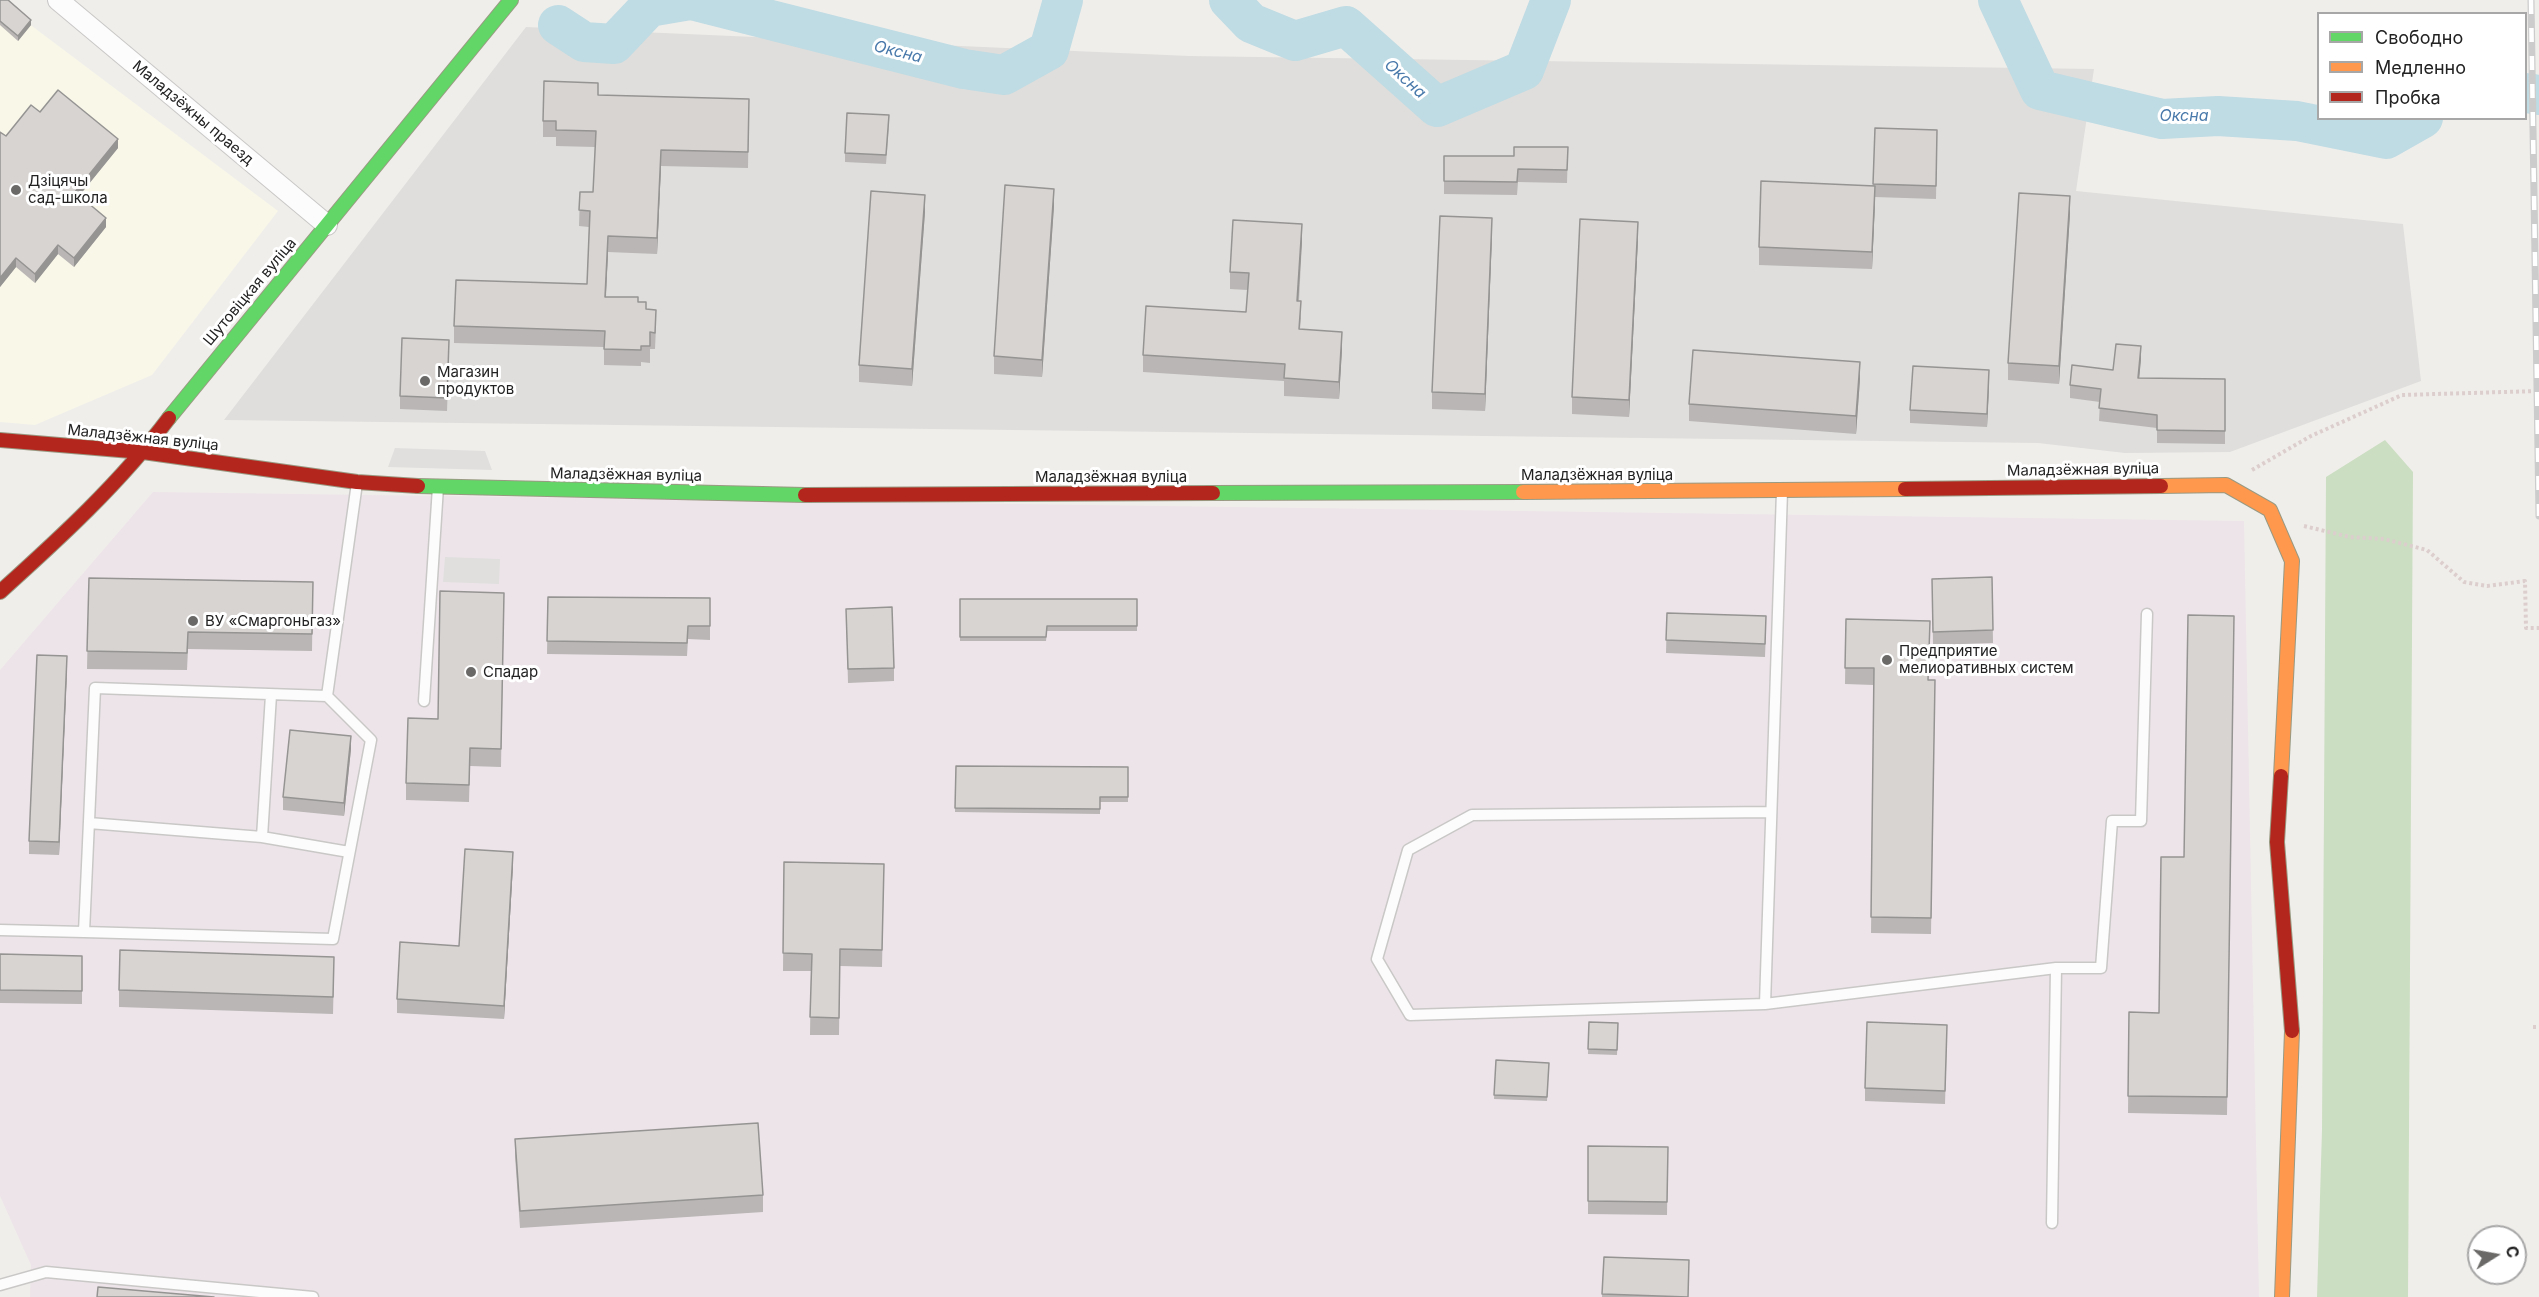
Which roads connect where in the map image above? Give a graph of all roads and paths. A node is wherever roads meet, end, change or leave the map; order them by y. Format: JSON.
{"nodes":[{"id":1,"x":58,"y":0,"type":"edge"},
{"id":2,"x":511,"y":0,"type":"edge"},
{"id":3,"x":327,"y":225,"type":"junction"},
{"id":4,"x":2539,"y":391,"type":"edge"},
{"id":5,"x":0,"y":440,"type":"edge"},
{"id":6,"x":143,"y":452,"type":"junction"},
{"id":7,"x":357,"y":482,"type":"junction"},
{"id":8,"x":2226,"y":485,"type":"junction"},
{"id":9,"x":438,"y":486,"type":"junction"},
{"id":10,"x":1782,"y":491,"type":"junction"},
{"id":11,"x":2275,"y":522,"type":"junction"},
{"id":12,"x":0,"y":592,"type":"edge"},
{"id":13,"x":2147,"y":614,"type":"dead end"},
{"id":14,"x":2539,"y":628,"type":"edge"},
{"id":15,"x":271,"y":695,"type":"junction"},
{"id":16,"x":327,"y":696,"type":"junction"},
{"id":17,"x":424,"y":701,"type":"dead end"},
{"id":18,"x":1770,"y":812,"type":"junction"},
{"id":19,"x":89,"y":823,"type":"junction"},
{"id":20,"x":262,"y":837,"type":"junction"},
{"id":21,"x":349,"y":852,"type":"junction"},
{"id":22,"x":0,"y":930,"type":"edge"},
{"id":23,"x":84,"y":932,"type":"junction"},
{"id":24,"x":2056,"y":968,"type":"junction"},
{"id":25,"x":1765,"y":1004,"type":"junction"},
{"id":26,"x":2533,"y":1027,"type":"dead end"},
{"id":27,"x":2539,"y":1027,"type":"edge"},
{"id":28,"x":2052,"y":1223,"type":"dead end"},
{"id":29,"x":0,"y":1285,"type":"edge"},
{"id":30,"x":313,"y":1297,"type":"edge"},
{"id":31,"x":2282,"y":1297,"type":"edge"}],
"edges":[{"from":1,"to":3,"type":"street","name":"Маладзёжны праезд"},
{"from":2,"to":3,"type":"street","name":"Шутовіцкая вуліца"},
{"from":3,"to":6,"type":"street","name":"Шутовіцкая вуліца"},
{"from":4,"to":8,"type":"path"},
{"from":5,"to":6,"type":"street","name":"Маладзёжная вуліца"},
{"from":6,"to":7,"type":"street","name":"Маладзёжная вуліца"},
{"from":6,"to":12,"type":"street","name":"Шутовіцкая вуліца"},
{"from":7,"to":9,"type":"street","name":"Маладзёжная вуліца"},
{"from":7,"to":16,"type":"lane"},
{"from":8,"to":10,"type":"street","name":"Маладзёжная вуліца"},
{"from":8,"to":11,"type":"street"},
{"from":9,"to":10,"type":"street","name":"Маладзёжная вуліца"},
{"from":9,"to":17,"type":"lane"},
{"from":10,"to":18,"type":"lane"},
{"from":11,"to":14,"type":"path"},
{"from":11,"to":31,"type":"street"},
{"from":13,"to":24,"type":"lane"},
{"from":15,"to":16,"type":"lane"},
{"from":15,"to":19,"type":"lane"},
{"from":15,"to":20,"type":"lane"},
{"from":16,"to":21,"type":"lane"},
{"from":18,"to":25,"type":"lane"},
{"from":18,"to":25,"type":"lane"},
{"from":19,"to":20,"type":"lane"},
{"from":19,"to":23,"type":"lane"},
{"from":20,"to":21,"type":"lane"},
{"from":21,"to":23,"type":"lane"},
{"from":22,"to":23,"type":"lane"},
{"from":24,"to":25,"type":"lane"},
{"from":24,"to":28,"type":"lane"},
{"from":26,"to":27,"type":"path"},
{"from":29,"to":30,"type":"lane"}]}
